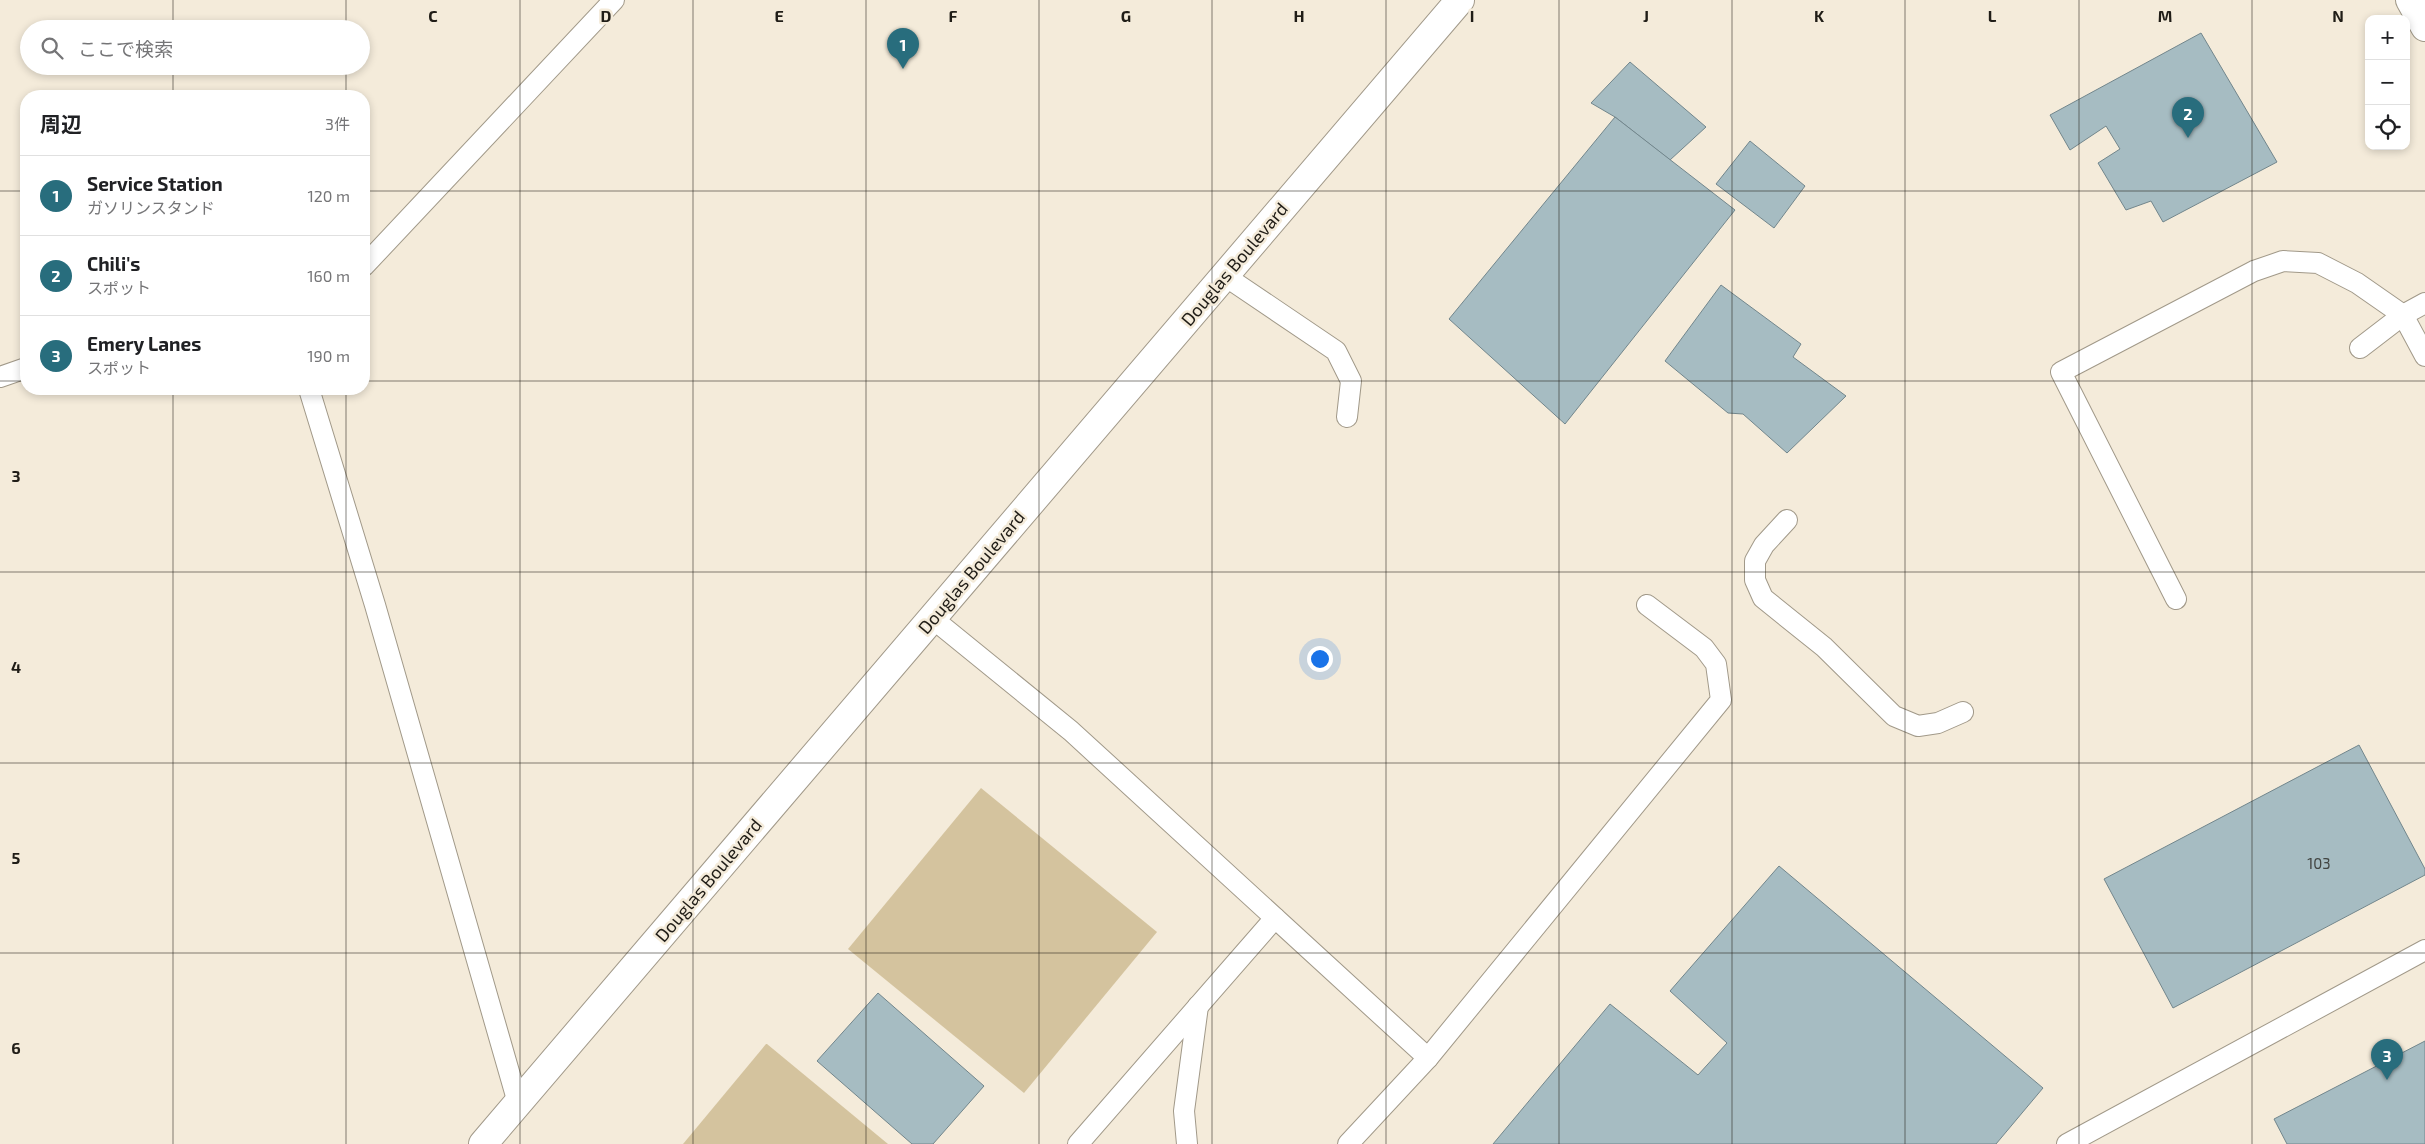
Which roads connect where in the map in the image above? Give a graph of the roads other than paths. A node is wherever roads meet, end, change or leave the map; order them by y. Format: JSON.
{"nodes":[{"id":1,"x":614,"y":0,"type":"edge"},
{"id":2,"x":1460,"y":0,"type":"edge"},
{"id":3,"x":2410,"y":0,"type":"edge"},
{"id":4,"x":2425,"y":28,"type":"edge"},
{"id":5,"x":370,"y":260,"type":"edge"},
{"id":6,"x":1225,"y":276,"type":"junction"},
{"id":7,"x":2425,"y":304,"type":"edge"},
{"id":8,"x":2403,"y":315,"type":"junction"},
{"id":9,"x":2360,"y":348,"type":"dead end"},
{"id":10,"x":2425,"y":356,"type":"edge"},
{"id":11,"x":20,"y":370,"type":"edge"},
{"id":12,"x":0,"y":377,"type":"edge"},
{"id":13,"x":311,"y":395,"type":"edge"},
{"id":14,"x":1347,"y":417,"type":"dead end"},
{"id":15,"x":1788,"y":520,"type":"dead end"},
{"id":16,"x":2176,"y":598,"type":"dead end"},
{"id":17,"x":1647,"y":605,"type":"dead end"},
{"id":18,"x":932,"y":618,"type":"junction"},
{"id":19,"x":1963,"y":712,"type":"dead end"},
{"id":20,"x":1275,"y":918,"type":"junction"},
{"id":21,"x":2425,"y":950,"type":"edge"},
{"id":22,"x":1198,"y":1006,"type":"junction"},
{"id":23,"x":1428,"y":1058,"type":"junction"},
{"id":24,"x":518,"y":1103,"type":"junction"},
{"id":25,"x":483,"y":1144,"type":"edge"},
{"id":26,"x":1078,"y":1144,"type":"edge"},
{"id":27,"x":1187,"y":1144,"type":"edge"},
{"id":28,"x":1348,"y":1144,"type":"edge"},
{"id":29,"x":2067,"y":1144,"type":"edge"}],
"edges":[{"from":1,"to":5,"type":"lane"},
{"from":2,"to":6,"type":"street","name":"Douglas Boulevard"},
{"from":3,"to":4,"type":"street"},
{"from":6,"to":14,"type":"lane"},
{"from":6,"to":18,"type":"street","name":"Douglas Boulevard"},
{"from":7,"to":8,"type":"lane"},
{"from":8,"to":9,"type":"lane"},
{"from":8,"to":10,"type":"lane"},
{"from":8,"to":16,"type":"lane"},
{"from":11,"to":12,"type":"lane"},
{"from":13,"to":24,"type":"lane"},
{"from":15,"to":19,"type":"lane"},
{"from":17,"to":23,"type":"lane"},
{"from":18,"to":20,"type":"lane"},
{"from":18,"to":24,"type":"street","name":"Douglas Boulevard"},
{"from":20,"to":22,"type":"lane"},
{"from":20,"to":23,"type":"lane"},
{"from":21,"to":29,"type":"lane"},
{"from":22,"to":26,"type":"lane"},
{"from":22,"to":27,"type":"lane"},
{"from":23,"to":28,"type":"lane"},
{"from":24,"to":25,"type":"street","name":"Douglas Boulevard"}]}
